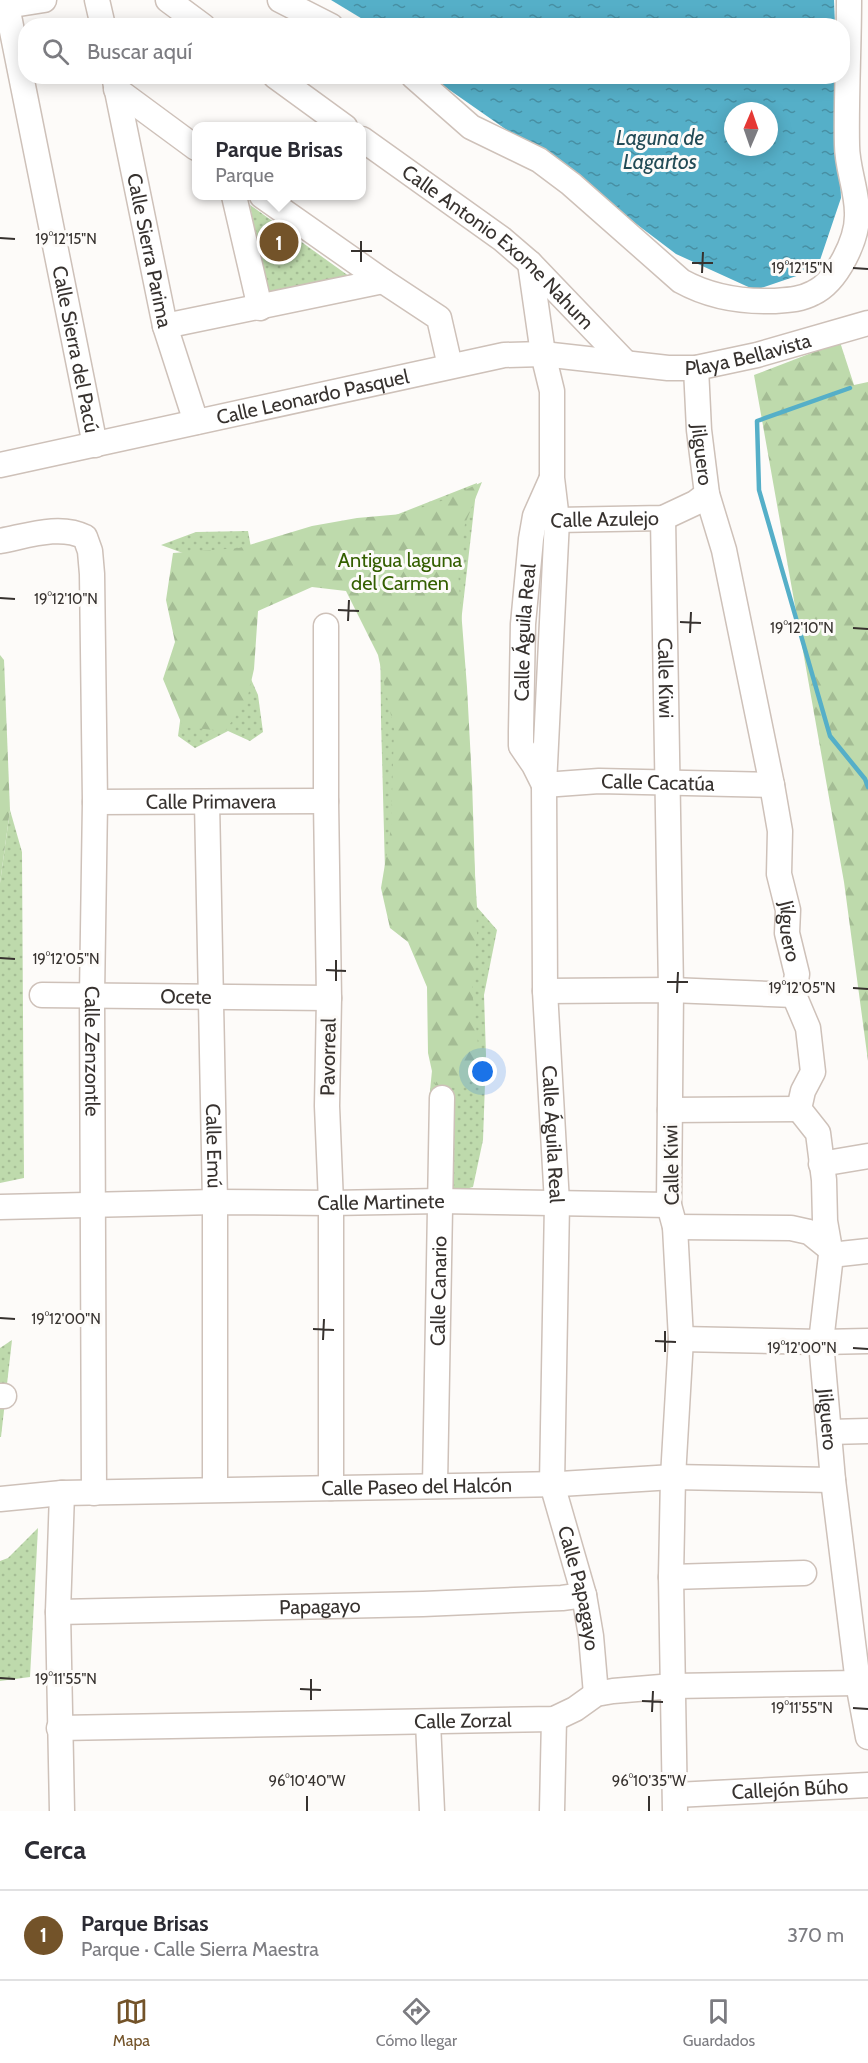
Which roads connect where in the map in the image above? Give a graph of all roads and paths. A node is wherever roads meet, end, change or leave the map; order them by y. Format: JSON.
{"nodes":[{"id":1,"x":44,"y":0,"type":"edge"},
{"id":2,"x":97,"y":0,"type":"edge"},
{"id":3,"x":168,"y":0,"type":"edge"},
{"id":4,"x":280,"y":0,"type":"edge"},
{"id":5,"x":849,"y":0,"type":"edge"},
{"id":6,"x":3,"y":7,"type":"edge"},
{"id":7,"x":101,"y":18,"type":"edge"},
{"id":8,"x":192,"y":18,"type":"edge"},
{"id":9,"x":315,"y":18,"type":"edge"},
{"id":10,"x":849,"y":18,"type":"edge"},
{"id":11,"x":18,"y":78,"type":"edge"},
{"id":12,"x":19,"y":84,"type":"edge"},
{"id":13,"x":115,"y":84,"type":"edge"},
{"id":14,"x":116,"y":84,"type":"edge"},
{"id":15,"x":286,"y":84,"type":"edge"},
{"id":16,"x":422,"y":84,"type":"edge"},
{"id":17,"x":848,"y":84,"type":"edge"},
{"id":18,"x":339,"y":122,"type":"edge"},
{"id":19,"x":366,"y":142,"type":"edge"},
{"id":20,"x":192,"y":145,"type":"edge"},
{"id":21,"x":235,"y":200,"type":"edge"},
{"id":22,"x":269,"y":200,"type":"edge"},
{"id":23,"x":530,"y":263,"type":"junction"},
{"id":24,"x":383,"y":281,"type":"junction"},
{"id":25,"x":260,"y":308,"type":"junction"},
{"id":26,"x":868,"y":323,"type":"edge"},
{"id":27,"x":165,"y":326,"type":"junction"},
{"id":28,"x":543,"y":354,"type":"junction"},
{"id":29,"x":626,"y":363,"type":"junction"},
{"id":30,"x":450,"y":366,"type":"junction"},
{"id":31,"x":696,"y":368,"type":"junction"},
{"id":32,"x":196,"y":422,"type":"junction"},
{"id":33,"x":95,"y":445,"type":"junction"},
{"id":34,"x":1,"y":460,"type":"edge"},
{"id":35,"x":707,"y":494,"type":"junction"},
{"id":36,"x":546,"y":518,"type":"junction"},
{"id":37,"x":663,"y":518,"type":"junction"},
{"id":38,"x":0,"y":541,"type":"edge"},
{"id":39,"x":326,"y":626,"type":"dead end"},
{"id":40,"x":668,"y":782,"type":"junction"},
{"id":41,"x":544,"y":785,"type":"junction"},
{"id":42,"x":772,"y":786,"type":"junction"},
{"id":43,"x":326,"y":801,"type":"junction"},
{"id":44,"x":95,"y":802,"type":"junction"},
{"id":45,"x":207,"y":802,"type":"junction"},
{"id":46,"x":671,"y":990,"type":"junction"},
{"id":47,"x":545,"y":991,"type":"junction"},
{"id":48,"x":42,"y":995,"type":"dead end"},
{"id":49,"x":92,"y":995,"type":"junction"},
{"id":50,"x":794,"y":995,"type":"junction"},
{"id":51,"x":211,"y":996,"type":"junction"},
{"id":52,"x":329,"y":998,"type":"junction"},
{"id":53,"x":442,"y":1098,"type":"dead end"},
{"id":54,"x":799,"y":1109,"type":"junction"},
{"id":55,"x":670,"y":1110,"type":"junction"},
{"id":56,"x":868,"y":1156,"type":"edge"},
{"id":57,"x":822,"y":1172,"type":"junction"},
{"id":58,"x":440,"y":1201,"type":"junction"},
{"id":59,"x":215,"y":1202,"type":"junction"},
{"id":60,"x":331,"y":1203,"type":"junction"},
{"id":61,"x":557,"y":1203,"type":"junction"},
{"id":62,"x":94,"y":1204,"type":"junction"},
{"id":63,"x":0,"y":1207,"type":"edge"},
{"id":64,"x":672,"y":1216,"type":"junction"},
{"id":65,"x":784,"y":1228,"type":"junction"},
{"id":66,"x":830,"y":1251,"type":"junction"},
{"id":67,"x":868,"y":1251,"type":"edge"},
{"id":68,"x":681,"y":1339,"type":"junction"},
{"id":69,"x":868,"y":1341,"type":"edge"},
{"id":70,"x":821,"y":1342,"type":"junction"},
{"id":71,"x":868,"y":1431,"type":"edge"},
{"id":72,"x":829,"y":1432,"type":"junction"},
{"id":73,"x":673,"y":1478,"type":"junction"},
{"id":74,"x":833,"y":1480,"type":"junction"},
{"id":75,"x":552,"y":1484,"type":"junction"},
{"id":76,"x":435,"y":1485,"type":"junction"},
{"id":77,"x":331,"y":1488,"type":"junction"},
{"id":78,"x":215,"y":1489,"type":"junction"},
{"id":79,"x":94,"y":1493,"type":"junction"},
{"id":80,"x":62,"y":1494,"type":"junction"},
{"id":81,"x":0,"y":1499,"type":"edge"},
{"id":82,"x":804,"y":1573,"type":"dead end"},
{"id":83,"x":671,"y":1577,"type":"junction"},
{"id":84,"x":584,"y":1595,"type":"junction"},
{"id":85,"x":58,"y":1612,"type":"junction"},
{"id":86,"x":858,"y":1683,"type":"junction"},
{"id":87,"x":673,"y":1686,"type":"junction"},
{"id":88,"x":596,"y":1694,"type":"junction"},
{"id":89,"x":554,"y":1719,"type":"junction"},
{"id":90,"x":428,"y":1722,"type":"junction"},
{"id":91,"x":59,"y":1728,"type":"junction"},
{"id":92,"x":868,"y":1737,"type":"edge"},
{"id":93,"x":868,"y":1785,"type":"edge"},
{"id":94,"x":675,"y":1803,"type":"edge"},
{"id":95,"x":62,"y":1811,"type":"edge"},
{"id":96,"x":432,"y":1811,"type":"edge"},
{"id":97,"x":552,"y":1811,"type":"edge"}],
"edges":[{"from":1,"to":6,"type":"street"},
{"from":2,"to":7,"type":"street"},
{"from":3,"to":8,"type":"street"},
{"from":4,"to":9,"type":"street"},
{"from":5,"to":10,"type":"street"},
{"from":6,"to":11,"type":"street","name":"Calle Sierra del Pacú"},
{"from":12,"to":33,"type":"street","name":"Calle Sierra del Pacú"},
{"from":13,"to":27,"type":"street","name":"Calle Sierra Parima"},
{"from":14,"to":20,"type":"street"},
{"from":15,"to":18,"type":"street"},
{"from":16,"to":17,"type":"street"},
{"from":19,"to":23,"type":"street","name":"Calle Antonio Exome Nahum"},
{"from":21,"to":25,"type":"street"},
{"from":22,"to":24,"type":"street"},
{"from":23,"to":28,"type":"street","name":"Calle Águila Real"},
{"from":23,"to":29,"type":"street","name":"Calle Antonio Exome Nahum"},
{"from":24,"to":25,"type":"street"},
{"from":24,"to":30,"type":"street"},
{"from":25,"to":27,"type":"street"},
{"from":26,"to":31,"type":"street","name":"Playa Bellavista"},
{"from":27,"to":32,"type":"street","name":"Calle Sierra Parima"},
{"from":28,"to":29,"type":"street","name":"Calle Leonardo Pasquel"},
{"from":28,"to":30,"type":"street","name":"Calle Leonardo Pasquel"},
{"from":28,"to":36,"type":"street","name":"Calle Águila Real"},
{"from":29,"to":31,"type":"street","name":"Playa Bellavista"},
{"from":30,"to":32,"type":"street","name":"Calle Leonardo Pasquel"},
{"from":31,"to":35,"type":"street","name":"Jilguero"},
{"from":32,"to":33,"type":"street","name":"Calle Leonardo Pasquel"},
{"from":33,"to":34,"type":"street","name":"Calle Leonardo Pasquel"},
{"from":35,"to":37,"type":"street","name":"Calle Azulejo"},
{"from":35,"to":42,"type":"street","name":"Jilguero"},
{"from":36,"to":37,"type":"street","name":"Calle Azulejo"},
{"from":36,"to":41,"type":"street","name":"Calle Águila Real"},
{"from":37,"to":40,"type":"street","name":"Calle Kiwi"},
{"from":38,"to":44,"type":"street","name":"Calle Zenzontle"},
{"from":39,"to":43,"type":"street","name":"Pavorreal"},
{"from":40,"to":41,"type":"street","name":"Calle Cacatúa"},
{"from":40,"to":42,"type":"street","name":"Calle Cacatúa"},
{"from":40,"to":46,"type":"street","name":"Calle Kiwi"},
{"from":41,"to":47,"type":"street","name":"Calle Águila Real"},
{"from":42,"to":50,"type":"street","name":"Jilguero"},
{"from":43,"to":45,"type":"street","name":"Calle Primavera"},
{"from":43,"to":52,"type":"street","name":"Pavorreal"},
{"from":44,"to":45,"type":"street","name":"Calle Primavera"},
{"from":44,"to":49,"type":"street","name":"Calle Zenzontle"},
{"from":45,"to":51,"type":"street","name":"Calle Emú"},
{"from":46,"to":47,"type":"street"},
{"from":46,"to":50,"type":"street"},
{"from":46,"to":55,"type":"street","name":"Calle Kiwi"},
{"from":47,"to":61,"type":"street","name":"Calle Águila Real"},
{"from":48,"to":49,"type":"street","name":"Ocete"},
{"from":49,"to":51,"type":"street","name":"Ocete"},
{"from":49,"to":62,"type":"street","name":"Calle Zenzontle"},
{"from":50,"to":54,"type":"street","name":"Jilguero"},
{"from":51,"to":52,"type":"street","name":"Ocete"},
{"from":51,"to":59,"type":"street","name":"Calle Emú"},
{"from":52,"to":60,"type":"street","name":"Pavorreal"},
{"from":53,"to":58,"type":"street","name":"Calle Canario"},
{"from":54,"to":55,"type":"street"},
{"from":54,"to":57,"type":"street","name":"Jilguero"},
{"from":55,"to":64,"type":"street","name":"Calle Kiwi"},
{"from":56,"to":57,"type":"street"},
{"from":57,"to":65,"type":"street"},
{"from":57,"to":66,"type":"street","name":"Jilguero"},
{"from":58,"to":60,"type":"street","name":"Calle Martinete"},
{"from":58,"to":61,"type":"street","name":"Calle Martinete"},
{"from":58,"to":76,"type":"street","name":"Calle Canario"},
{"from":59,"to":60,"type":"street","name":"Calle Martinete"},
{"from":59,"to":62,"type":"street","name":"Calle Martinete"},
{"from":59,"to":78,"type":"street","name":"Calle Emú"},
{"from":60,"to":77,"type":"street","name":"Pavorreal"},
{"from":61,"to":64,"type":"street","name":"Calle Martinete"},
{"from":61,"to":75,"type":"street","name":"Calle Águila Real"},
{"from":62,"to":63,"type":"street","name":"Calle Martinete"},
{"from":62,"to":79,"type":"street","name":"Calle Zenzontle"},
{"from":64,"to":65,"type":"street","name":"Calle Martinete"},
{"from":64,"to":68,"type":"street","name":"Calle Kiwi"},
{"from":65,"to":66,"type":"street","name":"Calle Martinete"},
{"from":66,"to":67,"type":"street"},
{"from":66,"to":70,"type":"street","name":"Jilguero"},
{"from":68,"to":70,"type":"street"},
{"from":68,"to":73,"type":"street","name":"Calle Kiwi"},
{"from":69,"to":70,"type":"street"},
{"from":70,"to":72,"type":"street","name":"Jilguero"},
{"from":71,"to":72,"type":"street"},
{"from":72,"to":74,"type":"street","name":"Jilguero"},
{"from":73,"to":74,"type":"street","name":"Calle Paseo del Halcón"},
{"from":73,"to":75,"type":"street","name":"Calle Paseo del Halcón"},
{"from":73,"to":83,"type":"street","name":"Calle Kiwi"},
{"from":74,"to":86,"type":"street","name":"Jilguero"},
{"from":75,"to":76,"type":"street","name":"Calle Paseo del Halcón"},
{"from":75,"to":84,"type":"street","name":"Calle Papagayo"},
{"from":76,"to":77,"type":"street","name":"Calle Paseo del Halcón"},
{"from":77,"to":78,"type":"street","name":"Calle Paseo del Halcón"},
{"from":78,"to":79,"type":"street","name":"Calle Paseo del Halcón"},
{"from":79,"to":80,"type":"street","name":"Calle Paseo del Halcón"},
{"from":80,"to":81,"type":"street","name":"Calle Paseo del Halcón"},
{"from":80,"to":85,"type":"street"},
{"from":82,"to":83,"type":"street"},
{"from":83,"to":87,"type":"street","name":"Calle Kiwi"},
{"from":84,"to":85,"type":"street","name":"Papagayo"},
{"from":84,"to":88,"type":"street","name":"Calle Papagayo"},
{"from":85,"to":91,"type":"street"},
{"from":86,"to":87,"type":"street","name":"Calle Zorzal"},
{"from":86,"to":92,"type":"street","name":"Jilguero"},
{"from":87,"to":88,"type":"street","name":"Calle Zorzal"},
{"from":87,"to":94,"type":"street","name":"Calle Kiwi"},
{"from":88,"to":89,"type":"street","name":"Calle Zorzal"},
{"from":89,"to":90,"type":"street","name":"Calle Zorzal"},
{"from":89,"to":97,"type":"street"},
{"from":90,"to":91,"type":"street","name":"Calle Zorzal"},
{"from":90,"to":96,"type":"street"},
{"from":91,"to":95,"type":"street"},
{"from":93,"to":94,"type":"street","name":"Callejón Búho"}]}
